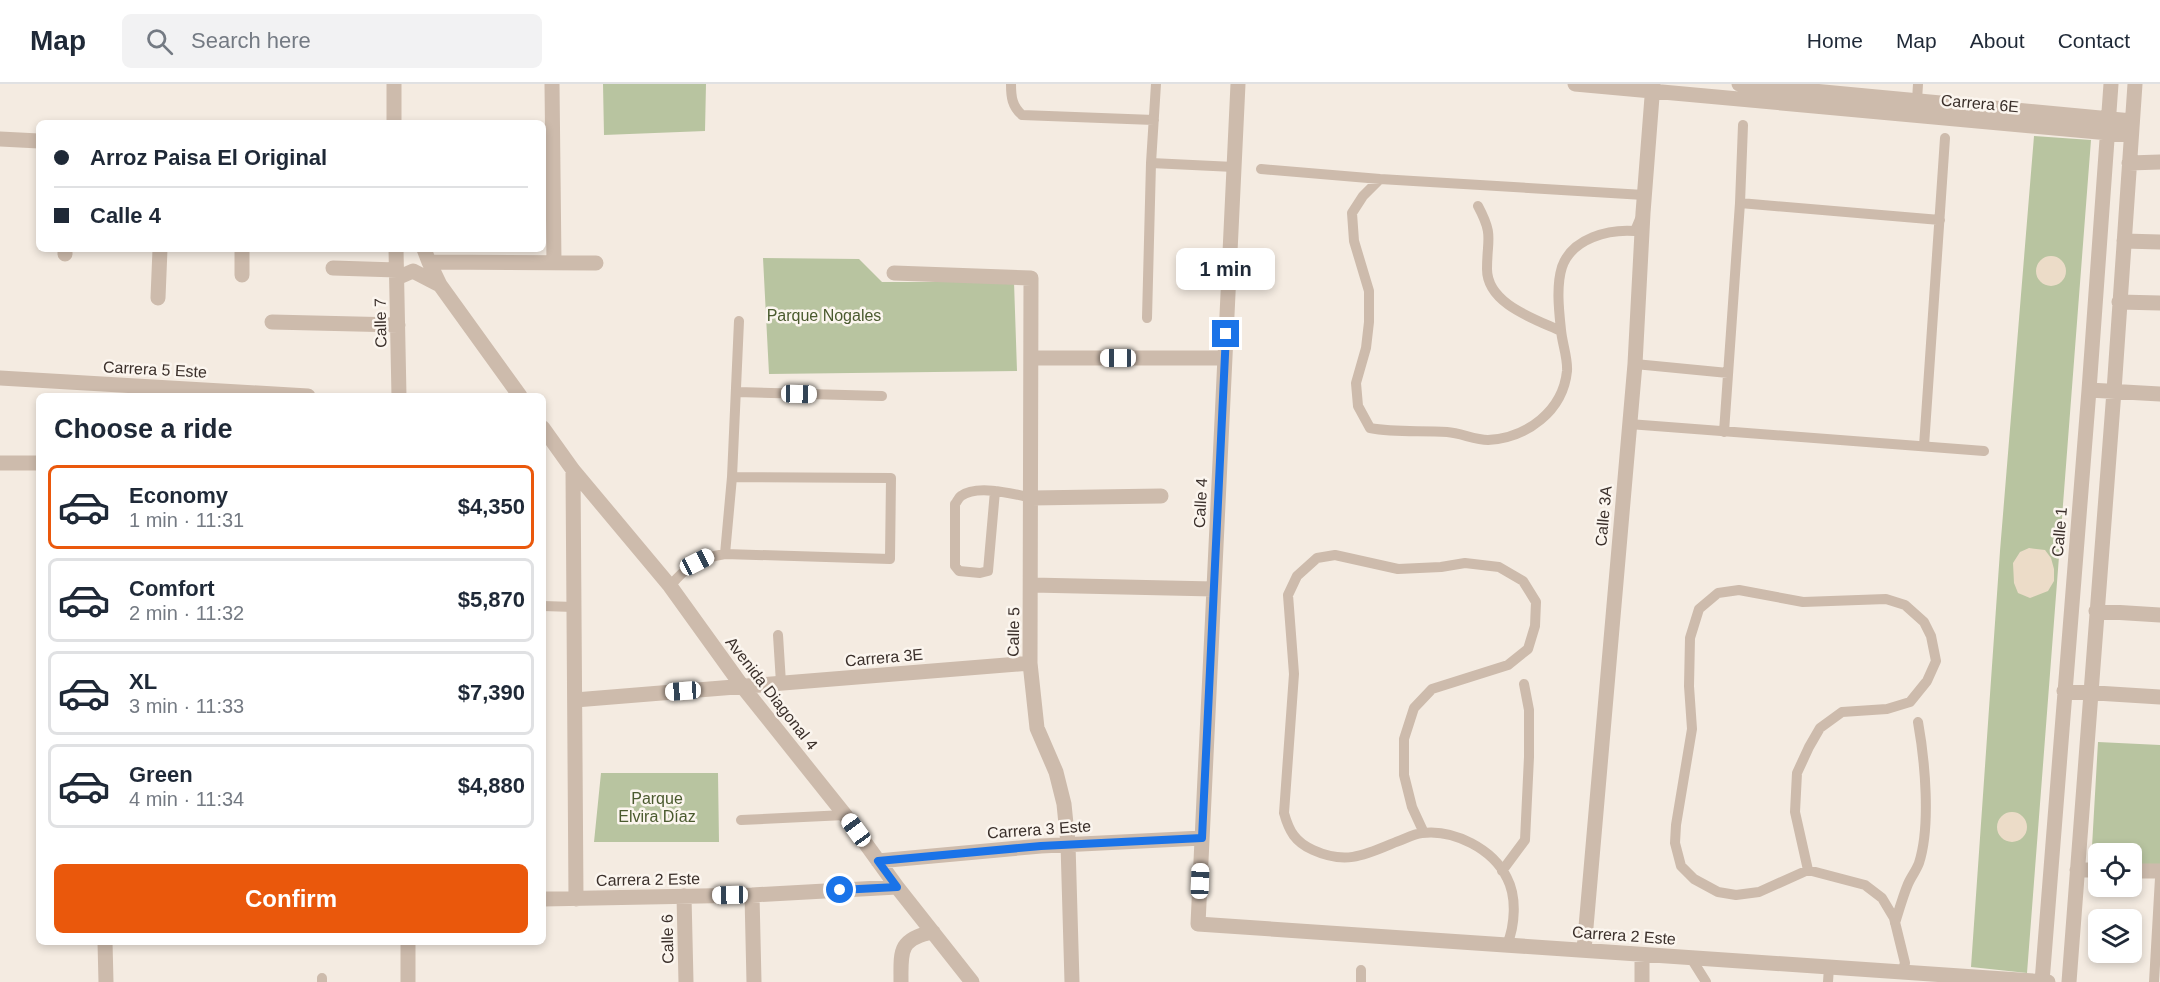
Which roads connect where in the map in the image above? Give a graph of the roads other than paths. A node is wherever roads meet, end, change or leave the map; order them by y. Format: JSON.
{"nodes":[{"id":1,"x":394,"y":84,"type":"edge"},
{"id":2,"x":552,"y":84,"type":"edge"},
{"id":3,"x":1011,"y":84,"type":"edge"},
{"id":4,"x":1156,"y":84,"type":"edge"},
{"id":5,"x":1238,"y":84,"type":"edge"},
{"id":6,"x":1575,"y":84,"type":"edge"},
{"id":7,"x":1739,"y":84,"type":"edge"},
{"id":8,"x":1918,"y":84,"type":"edge"},
{"id":9,"x":2111,"y":84,"type":"edge"},
{"id":10,"x":2135,"y":84,"type":"edge"},
{"id":11,"x":1800,"y":87,"type":"edge"},
{"id":12,"x":1653,"y":88,"type":"edge"},
{"id":13,"x":1917,"y":101,"type":"junction"},
{"id":14,"x":394,"y":120,"type":"edge"},
{"id":15,"x":1154,"y":120,"type":"junction"},
{"id":16,"x":1743,"y":125,"type":"dead end"},
{"id":17,"x":2108,"y":126,"type":"junction"},
{"id":18,"x":2132,"y":128,"type":"junction"},
{"id":19,"x":1945,"y":138,"type":"dead end"},
{"id":20,"x":0,"y":139,"type":"edge"},
{"id":21,"x":36,"y":141,"type":"edge"},
{"id":22,"x":2129,"y":162,"type":"junction"},
{"id":23,"x":2160,"y":162,"type":"edge"},
{"id":24,"x":1151,"y":163,"type":"junction"},
{"id":25,"x":1234,"y":167,"type":"junction"},
{"id":26,"x":1261,"y":169,"type":"dead end"},
{"id":27,"x":1380,"y":180,"type":"junction"},
{"id":28,"x":1644,"y":195,"type":"junction"},
{"id":29,"x":1740,"y":203,"type":"junction"},
{"id":30,"x":1478,"y":206,"type":"dead end"},
{"id":31,"x":1643,"y":213,"type":"junction"},
{"id":32,"x":1940,"y":220,"type":"junction"},
{"id":33,"x":2124,"y":241,"type":"junction"},
{"id":34,"x":2160,"y":242,"type":"edge"},
{"id":35,"x":160,"y":252,"type":"edge"},
{"id":36,"x":242,"y":252,"type":"edge"},
{"id":37,"x":396,"y":252,"type":"edge"},
{"id":38,"x":426,"y":256,"type":"edge"},
{"id":39,"x":554,"y":263,"type":"junction"},
{"id":40,"x":596,"y":263,"type":"dead end"},
{"id":41,"x":333,"y":268,"type":"dead end"},
{"id":42,"x":894,"y":273,"type":"dead end"},
{"id":43,"x":397,"y":274,"type":"junction"},
{"id":44,"x":242,"y":275,"type":"dead end"},
{"id":45,"x":440,"y":285,"type":"junction"},
{"id":46,"x":158,"y":298,"type":"dead end"},
{"id":47,"x":2119,"y":302,"type":"junction"},
{"id":48,"x":2160,"y":303,"type":"edge"},
{"id":49,"x":1147,"y":318,"type":"dead end"},
{"id":50,"x":739,"y":321,"type":"dead end"},
{"id":51,"x":272,"y":322,"type":"dead end"},
{"id":52,"x":398,"y":325,"type":"junction"},
{"id":53,"x":1561,"y":331,"type":"junction"},
{"id":54,"x":1032,"y":358,"type":"junction"},
{"id":55,"x":1225,"y":358,"type":"junction"},
{"id":56,"x":1635,"y":364,"type":"junction"},
{"id":57,"x":1728,"y":373,"type":"junction"},
{"id":58,"x":0,"y":378,"type":"edge"},
{"id":59,"x":2089,"y":390,"type":"junction"},
{"id":60,"x":737,"y":392,"type":"junction"},
{"id":61,"x":2114,"y":392,"type":"junction"},
{"id":62,"x":257,"y":393,"type":"edge"},
{"id":63,"x":399,"y":393,"type":"edge"},
{"id":64,"x":518,"y":393,"type":"edge"},
{"id":65,"x":2160,"y":394,"type":"edge"},
{"id":66,"x":882,"y":396,"type":"dead end"},
{"id":67,"x":1629,"y":424,"type":"junction"},
{"id":68,"x":546,"y":432,"type":"edge"},
{"id":69,"x":1724,"y":432,"type":"junction"},
{"id":70,"x":1924,"y":446,"type":"junction"},
{"id":71,"x":1984,"y":451,"type":"dead end"},
{"id":72,"x":0,"y":463,"type":"edge"},
{"id":73,"x":36,"y":463,"type":"edge"},
{"id":74,"x":573,"y":470,"type":"junction"},
{"id":75,"x":732,"y":477,"type":"junction"},
{"id":76,"x":995,"y":491,"type":"junction"},
{"id":77,"x":1161,"y":496,"type":"dead end"},
{"id":78,"x":1032,"y":498,"type":"junction"},
{"id":79,"x":725,"y":554,"type":"junction"},
{"id":80,"x":1032,"y":585,"type":"junction"},
{"id":81,"x":670,"y":586,"type":"junction"},
{"id":82,"x":1214,"y":589,"type":"junction"},
{"id":83,"x":546,"y":606,"type":"edge"},
{"id":84,"x":574,"y":607,"type":"junction"},
{"id":85,"x":2096,"y":611,"type":"junction"},
{"id":86,"x":2160,"y":615,"type":"edge"},
{"id":87,"x":778,"y":635,"type":"dead end"},
{"id":88,"x":1030,"y":663,"type":"junction"},
{"id":89,"x":781,"y":683,"type":"junction"},
{"id":90,"x":1524,"y":684,"type":"dead end"},
{"id":91,"x":741,"y":686,"type":"junction"},
{"id":92,"x":2064,"y":691,"type":"junction"},
{"id":93,"x":2090,"y":693,"type":"junction"},
{"id":94,"x":2160,"y":697,"type":"edge"},
{"id":95,"x":575,"y":700,"type":"junction"},
{"id":96,"x":1918,"y":722,"type":"dead end"},
{"id":97,"x":845,"y":815,"type":"junction"},
{"id":98,"x":741,"y":820,"type":"dead end"},
{"id":99,"x":1424,"y":833,"type":"junction"},
{"id":100,"x":1202,"y":838,"type":"junction"},
{"id":101,"x":1068,"y":844,"type":"junction"},
{"id":102,"x":878,"y":861,"type":"junction"},
{"id":103,"x":1808,"y":870,"type":"junction"},
{"id":104,"x":2077,"y":870,"type":"junction"},
{"id":105,"x":2088,"y":870,"type":"edge"},
{"id":106,"x":1502,"y":871,"type":"junction"},
{"id":107,"x":2142,"y":871,"type":"edge"},
{"id":108,"x":2160,"y":871,"type":"edge"},
{"id":109,"x":2160,"y":878,"type":"edge"},
{"id":110,"x":897,"y":887,"type":"junction"},
{"id":111,"x":752,"y":895,"type":"junction"},
{"id":112,"x":684,"y":896,"type":"junction"},
{"id":113,"x":546,"y":899,"type":"edge"},
{"id":114,"x":576,"y":899,"type":"junction"},
{"id":115,"x":1895,"y":923,"type":"junction"},
{"id":116,"x":1198,"y":924,"type":"joint"},
{"id":117,"x":933,"y":932,"type":"junction"},
{"id":118,"x":2158,"y":942,"type":"edge"},
{"id":119,"x":105,"y":945,"type":"edge"},
{"id":120,"x":408,"y":945,"type":"edge"},
{"id":121,"x":1507,"y":945,"type":"junction"},
{"id":122,"x":1584,"y":950,"type":"junction"},
{"id":123,"x":1642,"y":955,"type":"junction"},
{"id":124,"x":1691,"y":958,"type":"junction"},
{"id":125,"x":1361,"y":970,"type":"dead end"},
{"id":126,"x":1902,"y":972,"type":"junction"},
{"id":127,"x":1829,"y":975,"type":"edge"},
{"id":128,"x":1961,"y":979,"type":"edge"},
{"id":129,"x":106,"y":982,"type":"edge"},
{"id":130,"x":408,"y":982,"type":"edge"},
{"id":131,"x":686,"y":982,"type":"edge"},
{"id":132,"x":754,"y":982,"type":"edge"},
{"id":133,"x":901,"y":982,"type":"edge"},
{"id":134,"x":972,"y":982,"type":"edge"},
{"id":135,"x":1072,"y":982,"type":"edge"},
{"id":136,"x":1361,"y":982,"type":"edge"},
{"id":137,"x":1641,"y":982,"type":"edge"},
{"id":138,"x":1706,"y":982,"type":"edge"},
{"id":139,"x":2042,"y":982,"type":"edge"},
{"id":140,"x":2048,"y":982,"type":"edge"},
{"id":141,"x":2069,"y":982,"type":"edge"},
{"id":142,"x":2154,"y":982,"type":"edge"}],
"edges":[{"from":1,"to":14,"type":"street"},
{"from":2,"to":39,"type":"street"},
{"from":3,"to":15,"type":"lane"},
{"from":4,"to":15,"type":"lane"},
{"from":5,"to":25,"type":"street","name":"Calle 4"},
{"from":6,"to":12,"type":"street","name":"Carrera 6E"},
{"from":7,"to":11,"type":"street","name":"Carrera 6E"},
{"from":8,"to":13,"type":"lane"},
{"from":9,"to":17,"type":"street","name":"Calle 1"},
{"from":10,"to":18,"type":"street"},
{"from":11,"to":13,"type":"street","name":"Carrera 6E"},
{"from":12,"to":17,"type":"street","name":"Carrera 6E"},
{"from":12,"to":28,"type":"street","name":"Calle 3A"},
{"from":13,"to":17,"type":"street","name":"Carrera 6E"},
{"from":15,"to":24,"type":"lane"},
{"from":16,"to":29,"type":"lane"},
{"from":17,"to":18,"type":"street","name":"Carrera 6E"},
{"from":17,"to":59,"type":"street","name":"Calle 1"},
{"from":18,"to":22,"type":"street"},
{"from":19,"to":32,"type":"lane"},
{"from":20,"to":21,"type":"street"},
{"from":22,"to":23,"type":"street"},
{"from":22,"to":33,"type":"street"},
{"from":24,"to":25,"type":"lane"},
{"from":24,"to":49,"type":"lane"},
{"from":25,"to":55,"type":"street","name":"Calle 4"},
{"from":26,"to":27,"type":"lane"},
{"from":27,"to":28,"type":"lane"},
{"from":27,"to":53,"type":"lane"},
{"from":28,"to":31,"type":"street","name":"Calle 3A"},
{"from":29,"to":32,"type":"lane"},
{"from":29,"to":57,"type":"lane"},
{"from":30,"to":53,"type":"lane"},
{"from":31,"to":53,"type":"lane"},
{"from":31,"to":56,"type":"street","name":"Calle 3A"},
{"from":32,"to":70,"type":"lane"},
{"from":33,"to":34,"type":"street"},
{"from":33,"to":47,"type":"street"},
{"from":35,"to":46,"type":"street"},
{"from":36,"to":44,"type":"street"},
{"from":37,"to":43,"type":"street","name":"Calle 7"},
{"from":38,"to":39,"type":"street"},
{"from":38,"to":45,"type":"street"},
{"from":39,"to":40,"type":"street"},
{"from":41,"to":43,"type":"street"},
{"from":42,"to":54,"type":"street","name":"Calle 5"},
{"from":43,"to":45,"type":"street"},
{"from":43,"to":52,"type":"street","name":"Calle 7"},
{"from":45,"to":64,"type":"street"},
{"from":47,"to":48,"type":"street"},
{"from":47,"to":61,"type":"street"},
{"from":50,"to":60,"type":"lane"},
{"from":51,"to":52,"type":"street"},
{"from":52,"to":63,"type":"street","name":"Calle 7"},
{"from":54,"to":55,"type":"street"},
{"from":54,"to":78,"type":"street","name":"Calle 5"},
{"from":55,"to":82,"type":"street","name":"Calle 4"},
{"from":56,"to":57,"type":"lane"},
{"from":56,"to":67,"type":"street","name":"Calle 3A"},
{"from":57,"to":69,"type":"lane"},
{"from":58,"to":62,"type":"street","name":"Carrera 5 Este"},
{"from":59,"to":61,"type":"street"},
{"from":59,"to":92,"type":"street","name":"Calle 1"},
{"from":60,"to":66,"type":"lane"},
{"from":60,"to":75,"type":"lane"},
{"from":61,"to":65,"type":"street"},
{"from":61,"to":85,"type":"street"},
{"from":67,"to":69,"type":"lane"},
{"from":67,"to":122,"type":"street","name":"Calle 3A"},
{"from":68,"to":74,"type":"street","name":"Avenida Diagonal 4"},
{"from":69,"to":70,"type":"lane"},
{"from":70,"to":71,"type":"lane"},
{"from":72,"to":73,"type":"street"},
{"from":74,"to":81,"type":"street","name":"Avenida Diagonal 4"},
{"from":74,"to":84,"type":"street"},
{"from":75,"to":79,"type":"lane"},
{"from":75,"to":79,"type":"lane"},
{"from":76,"to":76,"type":"lane"},
{"from":76,"to":78,"type":"lane"},
{"from":77,"to":78,"type":"street"},
{"from":78,"to":80,"type":"street","name":"Calle 5"},
{"from":79,"to":81,"type":"lane"},
{"from":80,"to":82,"type":"street"},
{"from":80,"to":88,"type":"street","name":"Calle 5"},
{"from":81,"to":91,"type":"street","name":"Avenida Diagonal 4"},
{"from":82,"to":100,"type":"street","name":"Calle 4"},
{"from":83,"to":84,"type":"lane"},
{"from":84,"to":95,"type":"street"},
{"from":85,"to":86,"type":"street"},
{"from":85,"to":93,"type":"street"},
{"from":87,"to":89,"type":"lane"},
{"from":88,"to":89,"type":"street","name":"Carrera 3E"},
{"from":88,"to":101,"type":"street","name":"Calle 5"},
{"from":89,"to":91,"type":"street","name":"Carrera 3E"},
{"from":90,"to":106,"type":"lane"},
{"from":91,"to":95,"type":"street","name":"Carrera 3E"},
{"from":91,"to":97,"type":"street","name":"Avenida Diagonal 4"},
{"from":92,"to":93,"type":"street"},
{"from":92,"to":139,"type":"street","name":"Calle 1"},
{"from":93,"to":94,"type":"street"},
{"from":93,"to":104,"type":"street"},
{"from":95,"to":114,"type":"street"},
{"from":96,"to":115,"type":"lane"},
{"from":97,"to":98,"type":"lane"},
{"from":97,"to":102,"type":"street","name":"Avenida Diagonal 4"},
{"from":99,"to":99,"type":"lane"},
{"from":99,"to":106,"type":"lane"},
{"from":100,"to":101,"type":"street","name":"Carrera 3 Este"},
{"from":100,"to":116,"type":"street","name":"Calle 4"},
{"from":101,"to":102,"type":"street","name":"Carrera 3 Este"},
{"from":101,"to":135,"type":"street","name":"Calle 5"},
{"from":102,"to":110,"type":"street","name":"Avenida Diagonal 4"},
{"from":103,"to":103,"type":"lane"},
{"from":103,"to":115,"type":"lane"},
{"from":104,"to":105,"type":"street"},
{"from":104,"to":141,"type":"street"},
{"from":106,"to":121,"type":"lane"},
{"from":107,"to":108,"type":"street"},
{"from":109,"to":118,"type":"lane"},
{"from":110,"to":111,"type":"street","name":"Carrera 2 Este"},
{"from":110,"to":117,"type":"street","name":"Avenida Diagonal 4"},
{"from":111,"to":112,"type":"street","name":"Carrera 2 Este"},
{"from":111,"to":132,"type":"street"},
{"from":112,"to":114,"type":"street","name":"Carrera 2 Este"},
{"from":112,"to":131,"type":"street","name":"Calle 6"},
{"from":113,"to":114,"type":"street","name":"Carrera 2 Este"},
{"from":115,"to":126,"type":"lane"},
{"from":116,"to":121,"type":"street","name":"Carrera 2 Este"},
{"from":117,"to":133,"type":"street"},
{"from":117,"to":134,"type":"street","name":"Avenida Diagonal 4"},
{"from":118,"to":142,"type":"lane"},
{"from":119,"to":129,"type":"street"},
{"from":120,"to":130,"type":"street"},
{"from":121,"to":122,"type":"street","name":"Carrera 2 Este"},
{"from":122,"to":123,"type":"street","name":"Carrera 2 Este"},
{"from":123,"to":124,"type":"street","name":"Carrera 2 Este"},
{"from":123,"to":137,"type":"street"},
{"from":124,"to":127,"type":"street","name":"Carrera 2 Este"},
{"from":124,"to":138,"type":"lane"},
{"from":125,"to":136,"type":"lane"},
{"from":126,"to":127,"type":"street","name":"Carrera 2 Este"},
{"from":126,"to":128,"type":"street","name":"Carrera 2 Este"},
{"from":128,"to":139,"type":"street","name":"Carrera 2 Este"},
{"from":139,"to":140,"type":"street","name":"Carrera 2 Este"}]}
